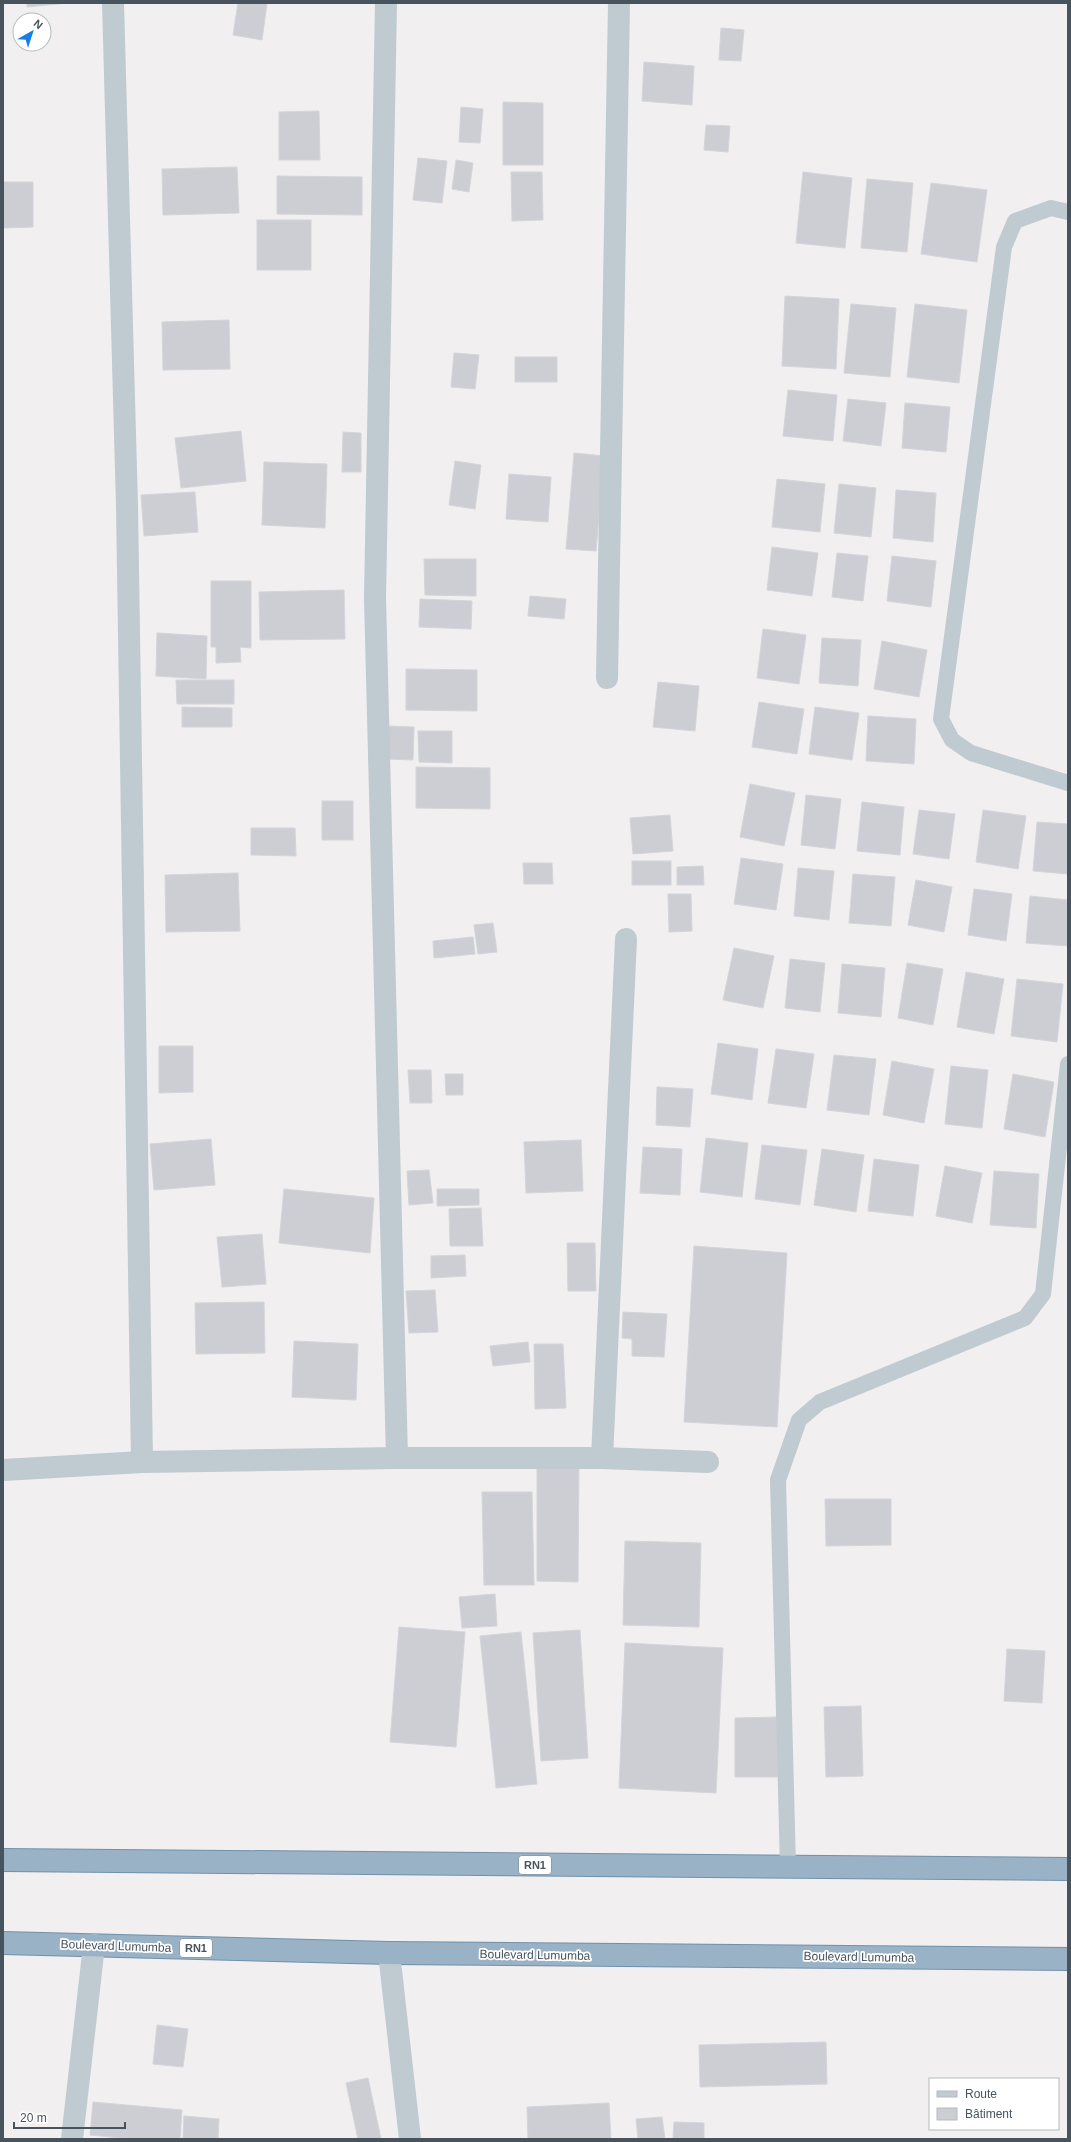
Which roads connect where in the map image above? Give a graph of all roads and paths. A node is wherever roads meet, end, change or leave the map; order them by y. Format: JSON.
{"nodes":[{"id":1,"x":112,"y":3,"type":"edge"},
{"id":2,"x":386,"y":3,"type":"edge"},
{"id":3,"x":619,"y":3,"type":"edge"},
{"id":4,"x":1068,"y":212,"type":"edge"},
{"id":5,"x":607,"y":678,"type":"dead end"},
{"id":6,"x":1068,"y":783,"type":"edge"},
{"id":7,"x":626,"y":939,"type":"dead end"},
{"id":8,"x":1068,"y":1064,"type":"edge"},
{"id":9,"x":397,"y":1458,"type":"junction"},
{"id":10,"x":602,"y":1458,"type":"junction"},
{"id":11,"x":142,"y":1462,"type":"junction"},
{"id":12,"x":708,"y":1462,"type":"dead end"},
{"id":13,"x":3,"y":1470,"type":"edge"},
{"id":14,"x":3,"y":1860,"type":"edge"},
{"id":15,"x":788,"y":1868,"type":"junction"},
{"id":16,"x":1068,"y":1869,"type":"edge"},
{"id":17,"x":3,"y":1943,"type":"edge"},
{"id":18,"x":94,"y":1946,"type":"junction"},
{"id":19,"x":389,"y":1953,"type":"junction"},
{"id":20,"x":1068,"y":1959,"type":"edge"},
{"id":21,"x":72,"y":2139,"type":"edge"},
{"id":22,"x":410,"y":2139,"type":"edge"}],
"edges":[{"from":1,"to":11,"type":"street"},
{"from":2,"to":9,"type":"street"},
{"from":3,"to":5,"type":"street"},
{"from":4,"to":6,"type":"lane"},
{"from":7,"to":10,"type":"street"},
{"from":8,"to":15,"type":"lane"},
{"from":9,"to":10,"type":"street"},
{"from":9,"to":11,"type":"street"},
{"from":10,"to":12,"type":"street"},
{"from":11,"to":13,"type":"street"},
{"from":14,"to":15,"type":"highway","number":"RN1"},
{"from":15,"to":16,"type":"highway","number":"RN1"},
{"from":17,"to":18,"type":"highway","name":"Boulevard Lumumba","number":"RN1"},
{"from":18,"to":19,"type":"highway","name":"Boulevard Lumumba","number":"RN1"},
{"from":18,"to":21,"type":"street"},
{"from":19,"to":20,"type":"highway","name":"Boulevard Lumumba","number":"RN1"},
{"from":19,"to":22,"type":"street"}]}
